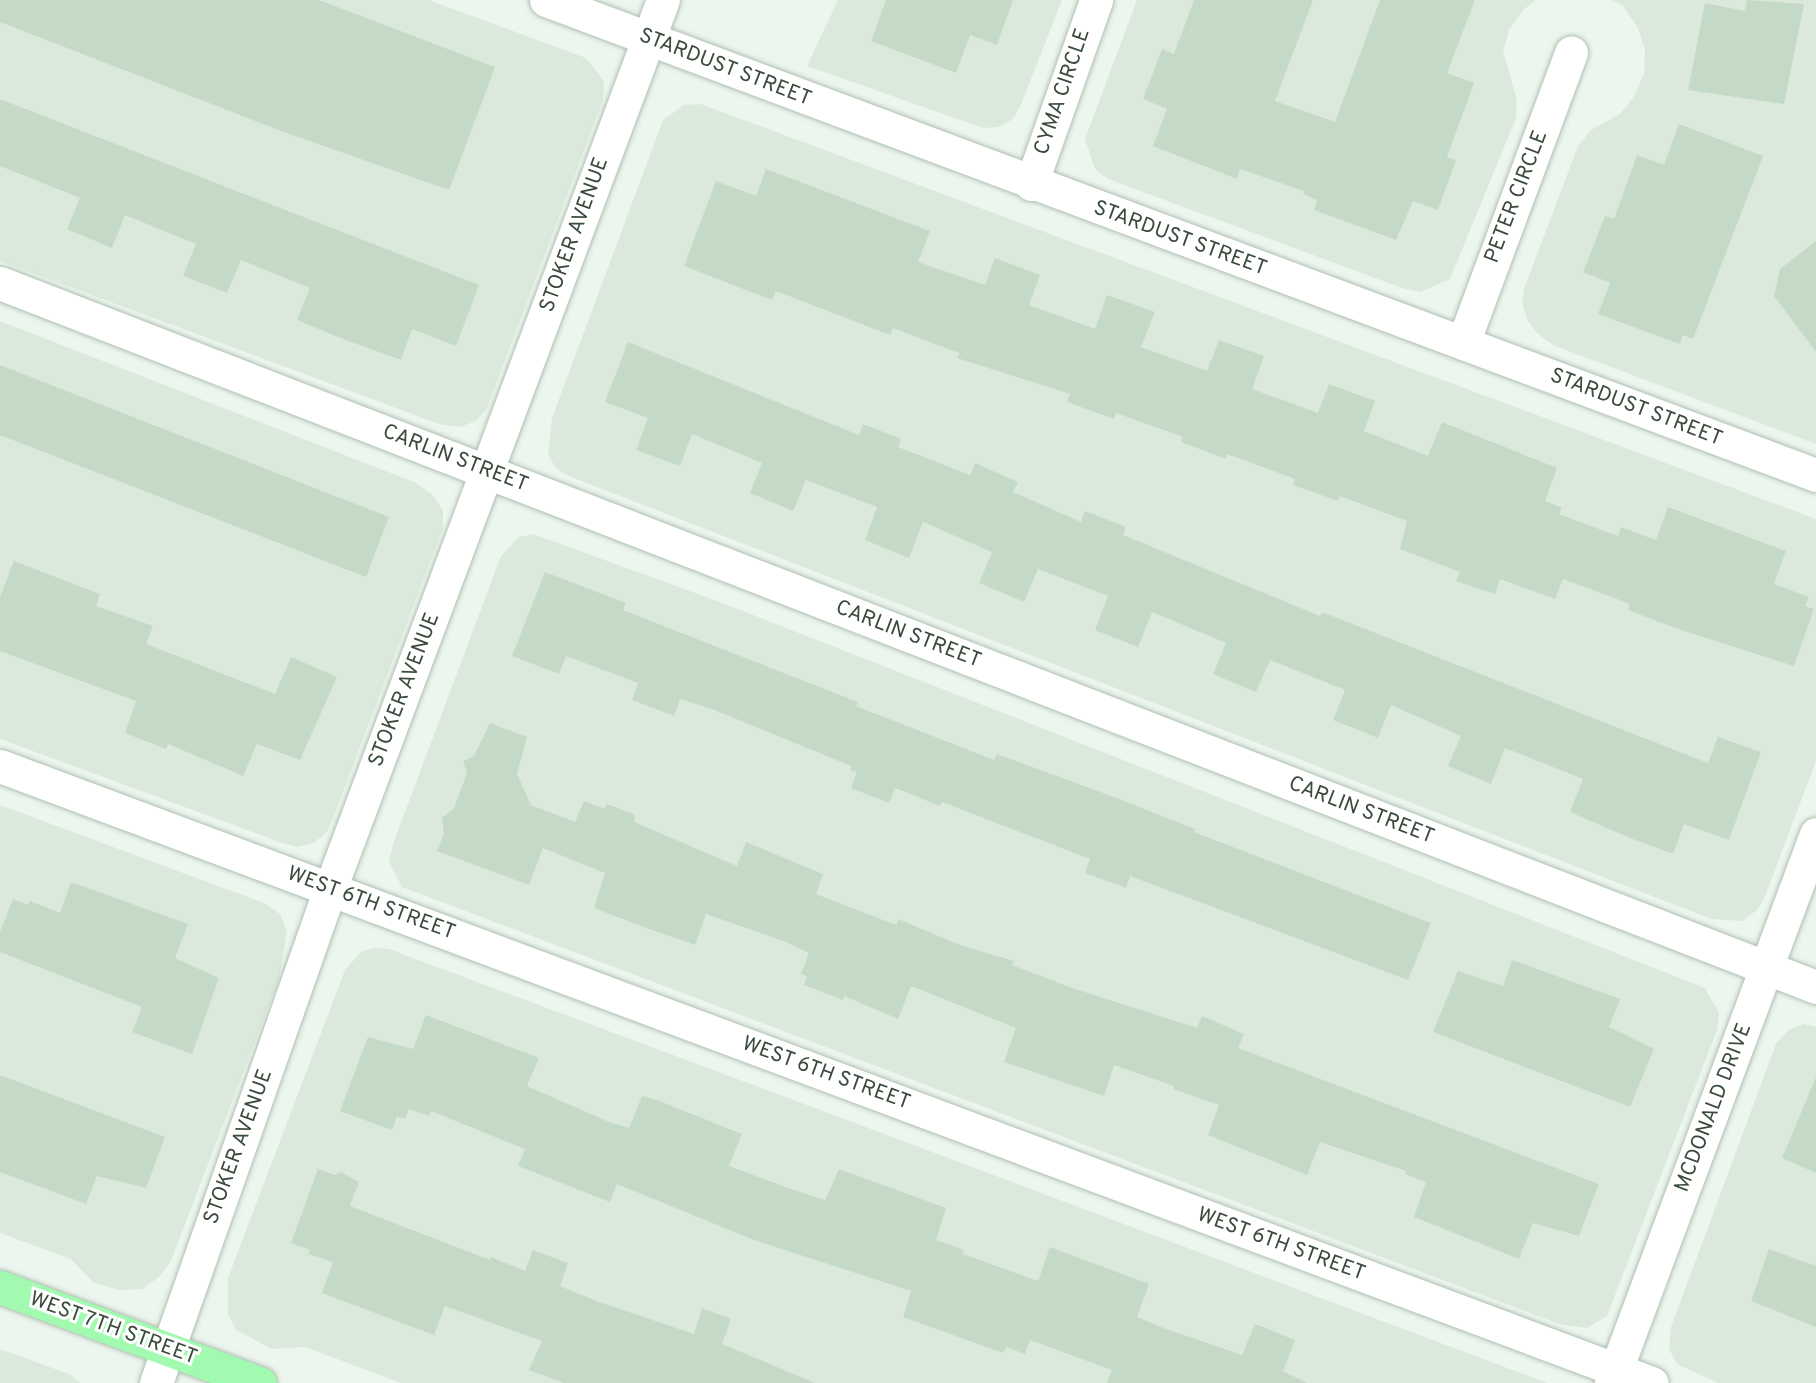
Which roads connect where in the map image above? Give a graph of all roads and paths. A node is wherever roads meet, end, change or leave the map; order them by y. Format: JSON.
{"nodes":[{"id":1,"x":546,"y":0,"type":"edge"},
{"id":2,"x":663,"y":0,"type":"edge"},
{"id":3,"x":1096,"y":0,"type":"edge"},
{"id":4,"x":648,"y":39,"type":"junction"},
{"id":5,"x":1572,"y":52,"type":"dead end"},
{"id":6,"x":1031,"y":184,"type":"junction"},
{"id":7,"x":0,"y":283,"type":"edge"},
{"id":8,"x":1462,"y":343,"type":"junction"},
{"id":9,"x":487,"y":472,"type":"junction"},
{"id":10,"x":1816,"y":475,"type":"edge"},
{"id":11,"x":0,"y":766,"type":"edge"},
{"id":12,"x":1816,"y":834,"type":"edge"},
{"id":13,"x":330,"y":889,"type":"junction"},
{"id":14,"x":1766,"y":968,"type":"junction"},
{"id":15,"x":1816,"y":987,"type":"edge"},
{"id":16,"x":0,"y":1287,"type":"edge"},
{"id":17,"x":167,"y":1348,"type":"junction"},
{"id":18,"x":1613,"y":1376,"type":"edge"},
{"id":19,"x":156,"y":1383,"type":"edge"},
{"id":20,"x":260,"y":1383,"type":"edge"},
{"id":21,"x":1652,"y":1383,"type":"edge"}],
"edges":[{"from":1,"to":4,"type":"street","name":"STARDUST STREET"},
{"from":2,"to":4,"type":"street","name":"STOKER AVENUE"},
{"from":3,"to":6,"type":"street","name":"CYMA CIRCLE"},
{"from":4,"to":6,"type":"street","name":"STARDUST STREET"},
{"from":4,"to":9,"type":"street","name":"STOKER AVENUE"},
{"from":5,"to":8,"type":"street","name":"PETER CIRCLE"},
{"from":6,"to":8,"type":"street","name":"STARDUST STREET"},
{"from":7,"to":9,"type":"street","name":"CARLIN STREET"},
{"from":8,"to":10,"type":"street","name":"STARDUST STREET"},
{"from":9,"to":13,"type":"street","name":"STOKER AVENUE"},
{"from":9,"to":14,"type":"street","name":"CARLIN STREET"},
{"from":11,"to":13,"type":"street","name":"WEST 6TH STREET"},
{"from":12,"to":14,"type":"street","name":"MCDONALD DRIVE"},
{"from":13,"to":17,"type":"street","name":"STOKER AVENUE"},
{"from":13,"to":18,"type":"street","name":"WEST 6TH STREET"},
{"from":14,"to":15,"type":"street","name":"CARLIN STREET"},
{"from":14,"to":18,"type":"street","name":"MCDONALD DRIVE"},
{"from":16,"to":17,"type":"main road","name":"WEST 7TH STREET"},
{"from":17,"to":19,"type":"street","name":"STOKER AVENUE"},
{"from":17,"to":20,"type":"main road","name":"WEST 7TH STREET"},
{"from":18,"to":21,"type":"street","name":"WEST 6TH STREET"}]}
